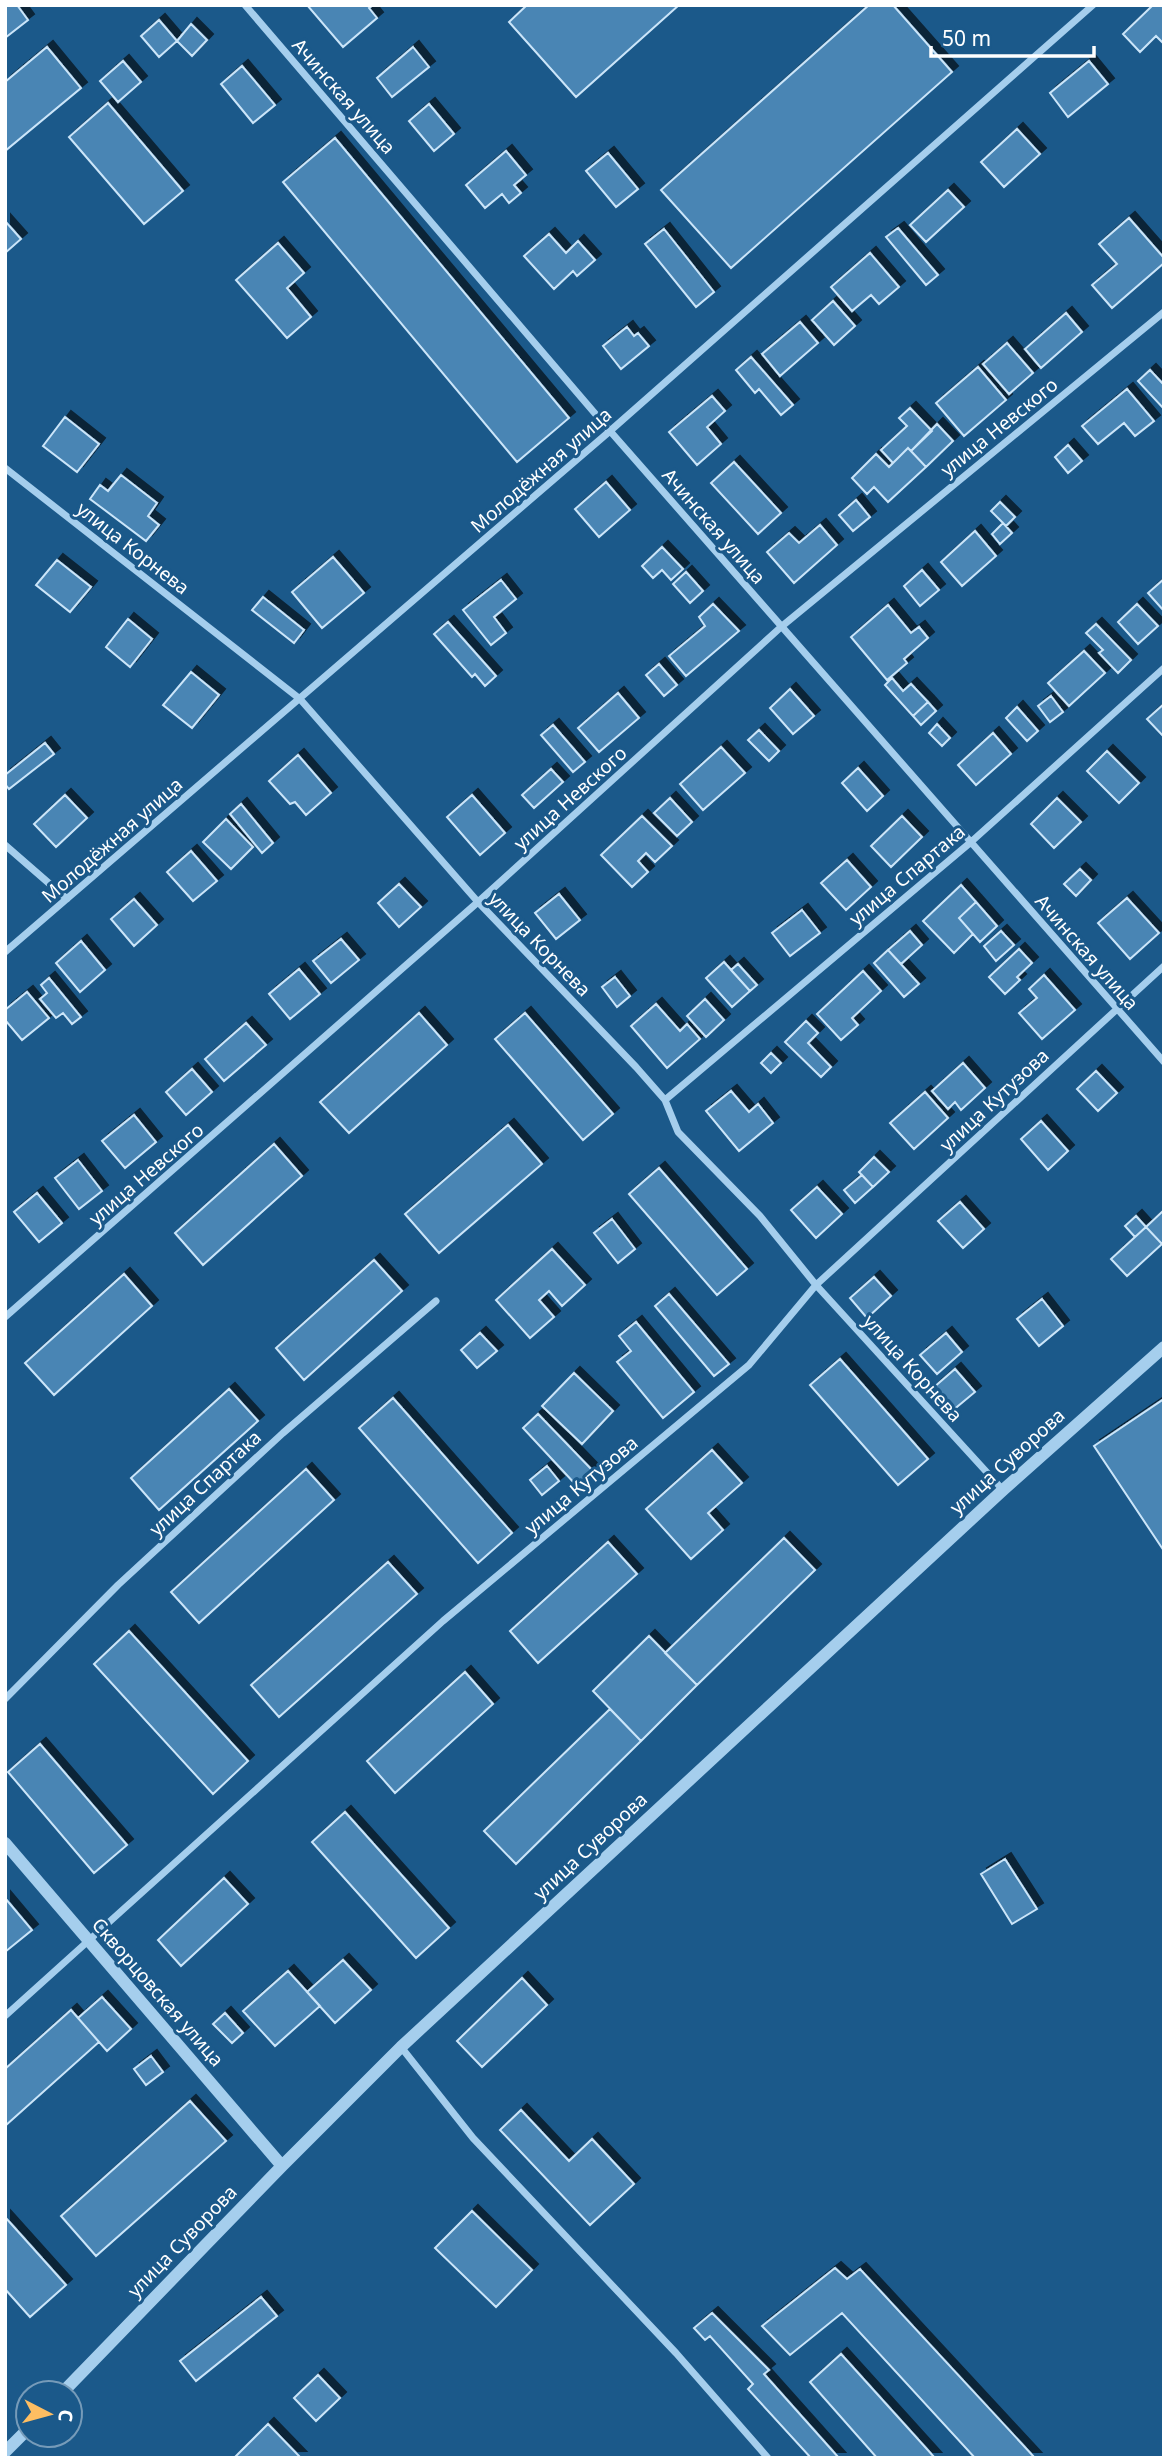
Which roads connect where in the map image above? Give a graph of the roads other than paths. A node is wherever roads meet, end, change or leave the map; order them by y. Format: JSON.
{"nodes":[{"id":1,"x":245,"y":5,"type":"edge"},
{"id":2,"x":1093,"y":5,"type":"edge"},
{"id":3,"x":1164,"y":312,"type":"edge"},
{"id":4,"x":610,"y":431,"type":"junction"},
{"id":5,"x":5,"y":468,"type":"edge"},
{"id":6,"x":781,"y":626,"type":"junction"},
{"id":7,"x":1164,"y":668,"type":"edge"},
{"id":8,"x":300,"y":699,"type":"junction"},
{"id":9,"x":971,"y":842,"type":"junction"},
{"id":10,"x":5,"y":845,"type":"edge"},
{"id":11,"x":66,"y":899,"type":"junction"},
{"id":12,"x":478,"y":902,"type":"junction"},
{"id":13,"x":5,"y":952,"type":"edge"},
{"id":14,"x":1164,"y":966,"type":"edge"},
{"id":15,"x":1116,"y":1009,"type":"junction"},
{"id":16,"x":1164,"y":1062,"type":"edge"},
{"id":17,"x":664,"y":1100,"type":"junction"},
{"id":18,"x":816,"y":1285,"type":"junction"},
{"id":19,"x":436,"y":1301,"type":"dead end"},
{"id":20,"x":5,"y":1317,"type":"edge"},
{"id":21,"x":1164,"y":1347,"type":"edge"},
{"id":22,"x":1003,"y":1490,"type":"junction"},
{"id":23,"x":5,"y":1699,"type":"edge"},
{"id":24,"x":5,"y":1843,"type":"edge"},
{"id":25,"x":89,"y":1942,"type":"junction"},
{"id":26,"x":5,"y":2016,"type":"edge"},
{"id":27,"x":401,"y":2047,"type":"junction"},
{"id":28,"x":282,"y":2166,"type":"junction"},
{"id":29,"x":76,"y":2379,"type":"edge"},
{"id":30,"x":768,"y":2458,"type":"edge"}],
"edges":[{"from":1,"to":4,"type":"street","name":"Ачинская улица"},
{"from":2,"to":4,"type":"street","name":"Молодёжная улица"},
{"from":3,"to":6,"type":"street","name":"улица Невского"},
{"from":4,"to":6,"type":"street","name":"Ачинская улица"},
{"from":4,"to":8,"type":"street","name":"Молодёжная улица"},
{"from":5,"to":8,"type":"street","name":"улица Корнева"},
{"from":6,"to":9,"type":"street","name":"Ачинская улица"},
{"from":6,"to":12,"type":"street","name":"улица Невского"},
{"from":7,"to":9,"type":"street","name":"улица Спартака"},
{"from":8,"to":11,"type":"street","name":"Молодёжная улица"},
{"from":8,"to":12,"type":"street","name":"улица Корнева"},
{"from":9,"to":15,"type":"street","name":"Ачинская улица"},
{"from":9,"to":17,"type":"street","name":"улица Спартака"},
{"from":10,"to":11,"type":"street"},
{"from":11,"to":13,"type":"street","name":"Молодёжная улица"},
{"from":12,"to":17,"type":"street","name":"улица Корнева"},
{"from":12,"to":20,"type":"street","name":"улица Невского"},
{"from":14,"to":15,"type":"street","name":"улица Кутузова"},
{"from":15,"to":16,"type":"street","name":"Ачинская улица"},
{"from":15,"to":18,"type":"street","name":"улица Кутузова"},
{"from":17,"to":18,"type":"street","name":"улица Корнева"},
{"from":18,"to":22,"type":"street","name":"улица Корнева"},
{"from":18,"to":25,"type":"street","name":"улица Кутузова"},
{"from":19,"to":23,"type":"street","name":"улица Спартака"},
{"from":21,"to":22,"type":"street","name":"улица Суворова"},
{"from":22,"to":27,"type":"street","name":"улица Суворова"},
{"from":24,"to":25,"type":"street","name":"Скворцовская улица"},
{"from":25,"to":26,"type":"street","name":"улица Кутузова"},
{"from":25,"to":28,"type":"street","name":"Скворцовская улица"},
{"from":27,"to":28,"type":"street","name":"улица Суворова"},
{"from":27,"to":30,"type":"street"},
{"from":28,"to":29,"type":"street","name":"улица Суворова"}]}
